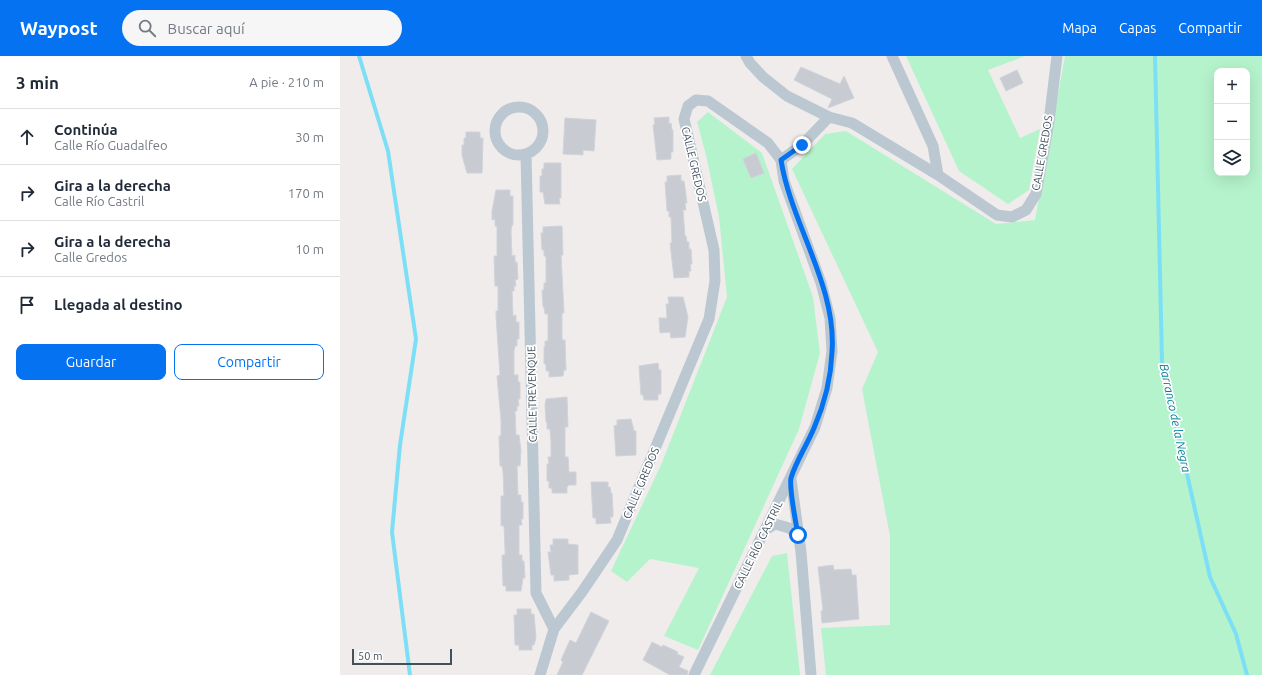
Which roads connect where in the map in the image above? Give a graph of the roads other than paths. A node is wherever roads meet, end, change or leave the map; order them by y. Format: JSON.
{"nodes":[{"id":1,"x":746,"y":56,"type":"edge"},
{"id":2,"x":892,"y":56,"type":"edge"},
{"id":3,"x":1057,"y":56,"type":"edge"},
{"id":4,"x":829,"y":117,"type":"junction"},
{"id":5,"x":526,"y":154,"type":"junction"},
{"id":6,"x":781,"y":160,"type":"junction"},
{"id":7,"x":938,"y":176,"type":"junction"},
{"id":8,"x":791,"y":479,"type":"junction"},
{"id":9,"x":765,"y":530,"type":"junction"},
{"id":10,"x":798,"y":535,"type":"junction"},
{"id":11,"x":554,"y":629,"type":"junction"},
{"id":12,"x":540,"y":675,"type":"edge"},
{"id":13,"x":694,"y":675,"type":"edge"},
{"id":14,"x":811,"y":675,"type":"edge"}],
"edges":[{"from":1,"to":4,"type":"street","name":"CALLE GREDOS"},
{"from":2,"to":7,"type":"street"},
{"from":3,"to":7,"type":"street","name":"CALLE GREDOS"},
{"from":4,"to":6,"type":"street"},
{"from":4,"to":7,"type":"street","name":"CALLE GREDOS"},
{"from":5,"to":5,"type":"street"},
{"from":5,"to":11,"type":"street","name":"CALLE TREVENQUE"},
{"from":6,"to":8,"type":"street","name":"CALLE RÍO CASTRIL"},
{"from":6,"to":11,"type":"street","name":"CALLE GREDOS"},
{"from":8,"to":9,"type":"street","name":"CALLE RÍO CASTRIL"},
{"from":8,"to":10,"type":"street"},
{"from":9,"to":10,"type":"street"},
{"from":9,"to":13,"type":"street","name":"CALLE RÍO CASTRIL"},
{"from":10,"to":14,"type":"street"},
{"from":11,"to":12,"type":"street","name":"CALLE GREDOS"}]}
